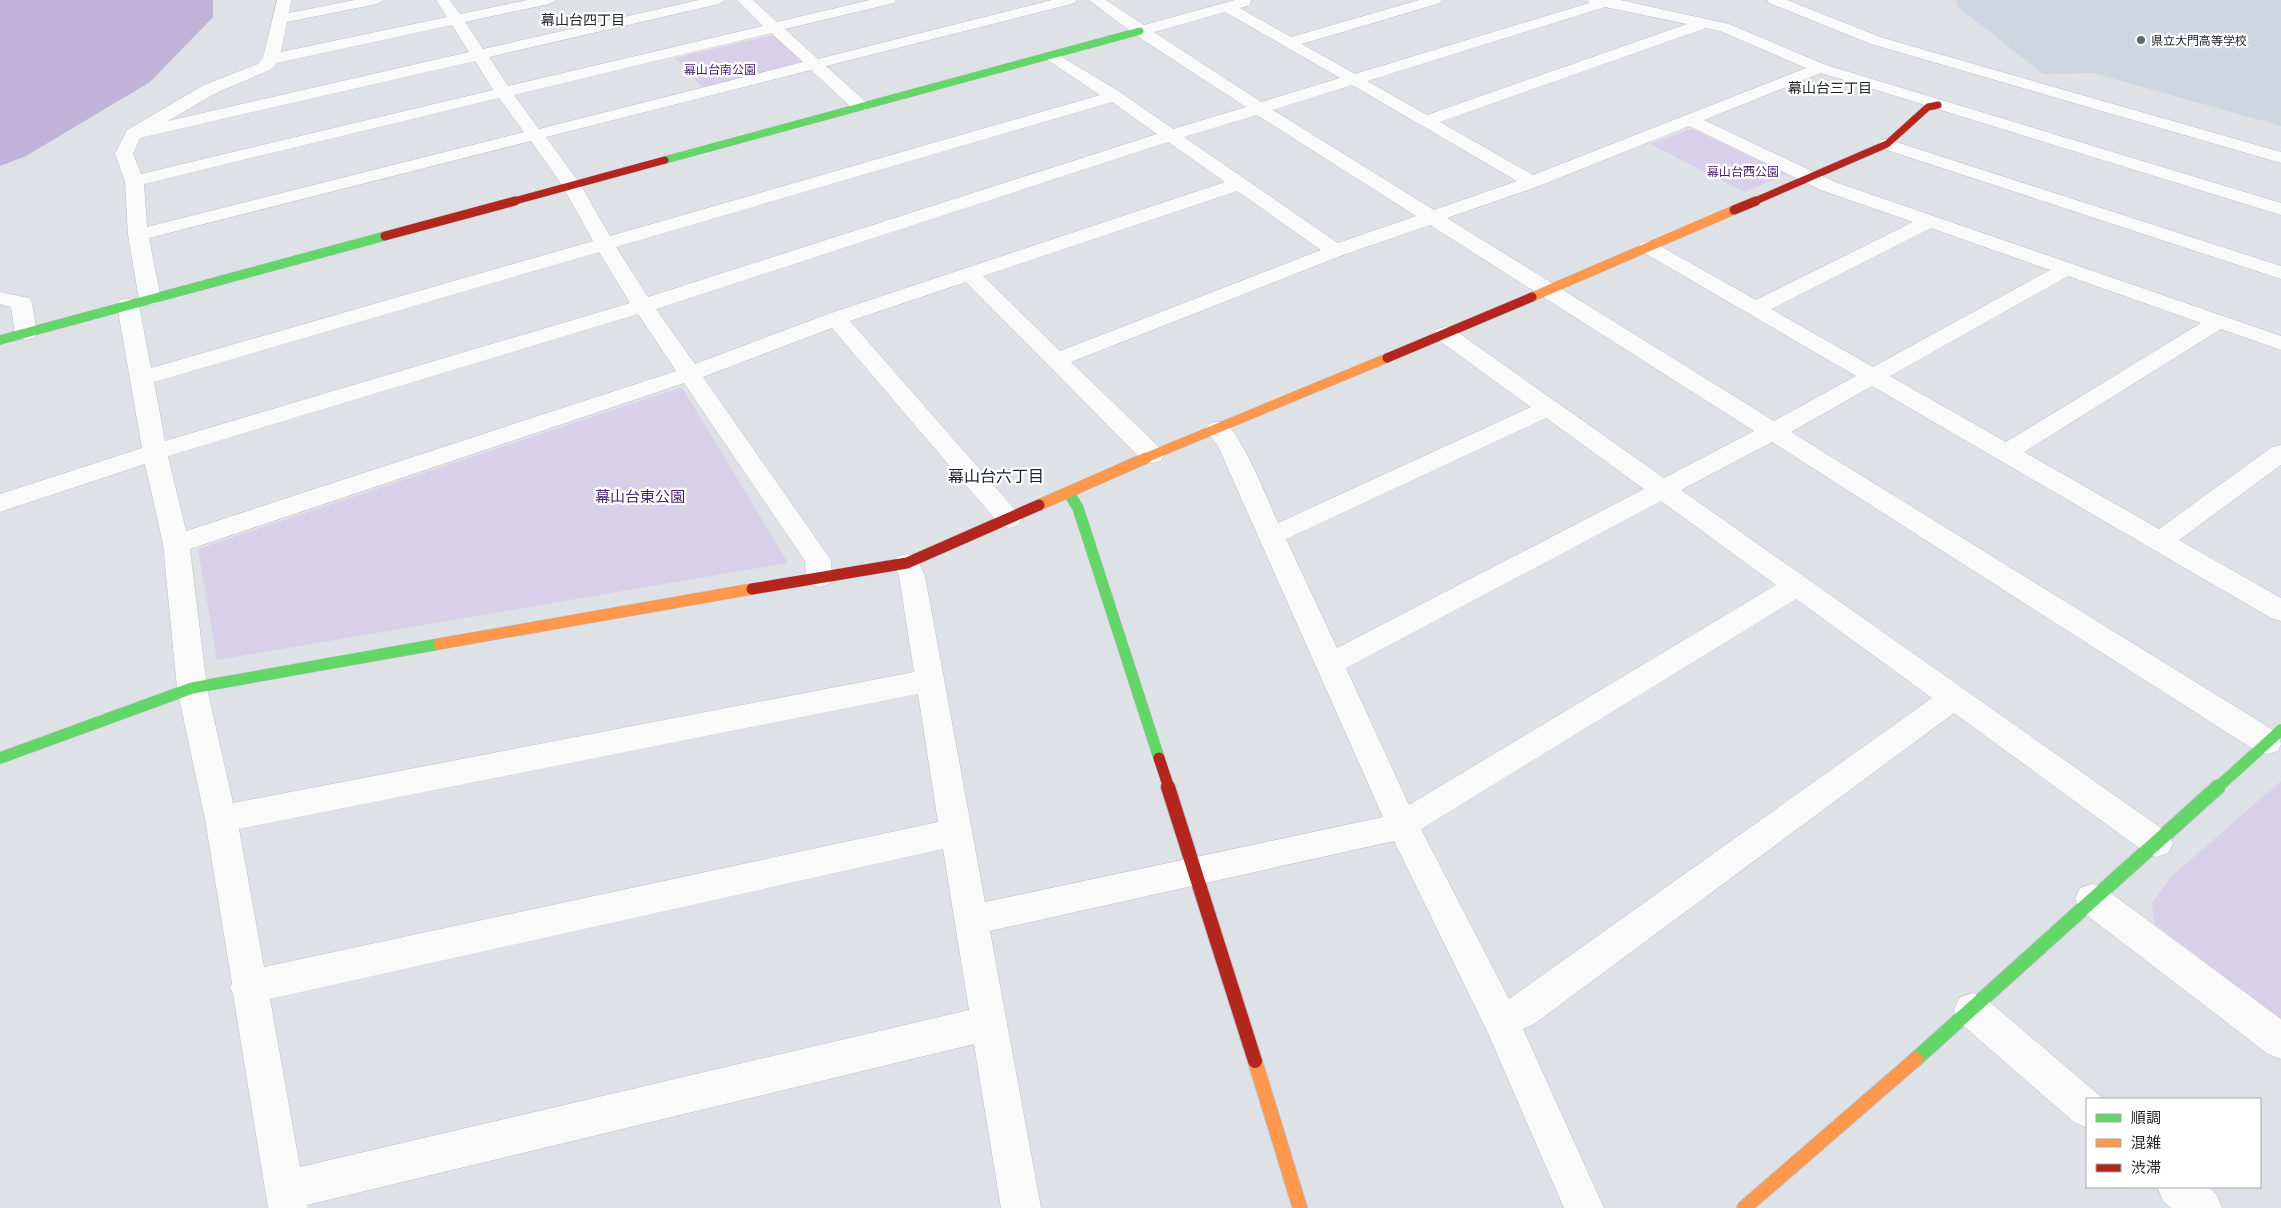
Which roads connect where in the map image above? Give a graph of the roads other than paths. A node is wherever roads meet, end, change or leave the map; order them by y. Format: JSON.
{"nodes":[{"id":1,"x":284,"y":0,"type":"edge"},
{"id":2,"x":377,"y":0,"type":"edge"},
{"id":3,"x":443,"y":0,"type":"edge"},
{"id":4,"x":549,"y":0,"type":"edge"},
{"id":5,"x":719,"y":0,"type":"edge"},
{"id":6,"x":744,"y":0,"type":"edge"},
{"id":7,"x":889,"y":0,"type":"edge"},
{"id":8,"x":1070,"y":0,"type":"edge"},
{"id":9,"x":1096,"y":0,"type":"edge"},
{"id":10,"x":1251,"y":0,"type":"edge"},
{"id":11,"x":1435,"y":0,"type":"edge"},
{"id":12,"x":1774,"y":0,"type":"edge"},
{"id":13,"x":1602,"y":1,"type":"edge"},
{"id":14,"x":1227,"y":7,"type":"junction"},
{"id":15,"x":281,"y":19,"type":"junction"},
{"id":16,"x":457,"y":20,"type":"junction"},
{"id":17,"x":1706,"y":23,"type":"junction"},
{"id":18,"x":774,"y":28,"type":"junction"},
{"id":19,"x":1140,"y":31,"type":"junction"},
{"id":20,"x":1291,"y":42,"type":"junction"},
{"id":21,"x":480,"y":54,"type":"junction"},
{"id":22,"x":1052,"y":56,"type":"junction"},
{"id":23,"x":271,"y":59,"type":"junction"},
{"id":24,"x":814,"y":66,"type":"junction"},
{"id":25,"x":1820,"y":68,"type":"junction"},
{"id":26,"x":1356,"y":80,"type":"junction"},
{"id":27,"x":504,"y":93,"type":"junction"},
{"id":28,"x":1114,"y":96,"type":"junction"},
{"id":29,"x":1938,"y":104,"type":"junction"},
{"id":30,"x":860,"y":106,"type":"junction"},
{"id":31,"x":1260,"y":108,"type":"junction"},
{"id":32,"x":1428,"y":120,"type":"junction"},
{"id":33,"x":1690,"y":120,"type":"junction"},
{"id":34,"x":133,"y":134,"type":"junction"},
{"id":35,"x":533,"y":134,"type":"junction"},
{"id":36,"x":1170,"y":136,"type":"junction"},
{"id":37,"x":1887,"y":144,"type":"junction"},
{"id":38,"x":2281,"y":158,"type":"edge"},
{"id":39,"x":1810,"y":178,"type":"junction"},
{"id":40,"x":134,"y":181,"type":"junction"},
{"id":41,"x":1532,"y":182,"type":"junction"},
{"id":42,"x":571,"y":184,"type":"junction"},
{"id":43,"x":1239,"y":184,"type":"junction"},
{"id":44,"x":2281,"y":210,"type":"edge"},
{"id":45,"x":1431,"y":217,"type":"junction"},
{"id":46,"x":1931,"y":221,"type":"junction"},
{"id":47,"x":138,"y":235,"type":"junction"},
{"id":48,"x":605,"y":245,"type":"junction"},
{"id":49,"x":1648,"y":247,"type":"junction"},
{"id":50,"x":1336,"y":251,"type":"junction"},
{"id":51,"x":2068,"y":268,"type":"junction"},
{"id":52,"x":2281,"y":273,"type":"edge"},
{"id":53,"x":969,"y":274,"type":"junction"},
{"id":54,"x":1548,"y":288,"type":"junction"},
{"id":55,"x":0,"y":298,"type":"edge"},
{"id":56,"x":139,"y":302,"type":"junction"},
{"id":57,"x":643,"y":306,"type":"junction"},
{"id":58,"x":1754,"y":309,"type":"junction"},
{"id":59,"x":836,"y":319,"type":"junction"},
{"id":60,"x":2219,"y":321,"type":"junction"},
{"id":61,"x":26,"y":332,"type":"junction"},
{"id":62,"x":1445,"y":334,"type":"junction"},
{"id":63,"x":0,"y":340,"type":"edge"},
{"id":64,"x":2281,"y":343,"type":"edge"},
{"id":65,"x":1056,"y":360,"type":"junction"},
{"id":66,"x":689,"y":374,"type":"junction"},
{"id":67,"x":1874,"y":376,"type":"junction"},
{"id":68,"x":142,"y":378,"type":"junction"},
{"id":69,"x":1548,"y":408,"type":"junction"},
{"id":70,"x":1217,"y":429,"type":"junction"},
{"id":71,"x":1774,"y":431,"type":"junction"},
{"id":72,"x":155,"y":452,"type":"junction"},
{"id":73,"x":2006,"y":453,"type":"junction"},
{"id":74,"x":2281,"y":454,"type":"edge"},
{"id":75,"x":1152,"y":455,"type":"junction"},
{"id":76,"x":1662,"y":490,"type":"junction"},
{"id":77,"x":1069,"y":493,"type":"junction"},
{"id":78,"x":0,"y":503,"type":"edge"},
{"id":79,"x":1009,"y":519,"type":"junction"},
{"id":80,"x":1270,"y":534,"type":"junction"},
{"id":81,"x":2160,"y":540,"type":"junction"},
{"id":82,"x":176,"y":544,"type":"junction"},
{"id":83,"x":907,"y":563,"type":"junction"},
{"id":84,"x":819,"y":577,"type":"junction"},
{"id":85,"x":1797,"y":586,"type":"junction"},
{"id":86,"x":2281,"y":611,"type":"edge"},
{"id":87,"x":1330,"y":663,"type":"junction"},
{"id":88,"x":930,"y":680,"type":"junction"},
{"id":89,"x":192,"y":688,"type":"junction"},
{"id":90,"x":1953,"y":698,"type":"junction"},
{"id":91,"x":2274,"y":736,"type":"edge"},
{"id":92,"x":0,"y":758,"type":"edge"},
{"id":93,"x":221,"y":819,"type":"junction"},
{"id":94,"x":1402,"y":824,"type":"junction"},
{"id":95,"x":957,"y":832,"type":"junction"},
{"id":96,"x":2157,"y":843,"type":"junction"},
{"id":97,"x":1196,"y":871,"type":"junction"},
{"id":98,"x":2092,"y":899,"type":"junction"},
{"id":99,"x":972,"y":920,"type":"junction"},
{"id":100,"x":248,"y":987,"type":"junction"},
{"id":101,"x":1972,"y":1010,"type":"junction"},
{"id":102,"x":1501,"y":1021,"type":"junction"},
{"id":103,"x":988,"y":1023,"type":"junction"},
{"id":104,"x":2281,"y":1041,"type":"edge"},
{"id":105,"x":2086,"y":1108,"type":"edge"},
{"id":106,"x":2178,"y":1188,"type":"edge"},
{"id":107,"x":287,"y":1199,"type":"edge"},
{"id":108,"x":1021,"y":1208,"type":"edge"},
{"id":109,"x":1300,"y":1208,"type":"edge"},
{"id":110,"x":1584,"y":1208,"type":"edge"},
{"id":111,"x":1744,"y":1208,"type":"edge"},
{"id":112,"x":2202,"y":1208,"type":"edge"}],
"edges":[{"from":1,"to":15,"type":"street"},
{"from":2,"to":15,"type":"street"},
{"from":3,"to":16,"type":"street"},
{"from":4,"to":16,"type":"street"},
{"from":5,"to":21,"type":"street"},
{"from":6,"to":18,"type":"street"},
{"from":7,"to":18,"type":"street"},
{"from":8,"to":24,"type":"street"},
{"from":9,"to":19,"type":"street"},
{"from":10,"to":14,"type":"street"},
{"from":11,"to":20,"type":"street"},
{"from":12,"to":38,"type":"street"},
{"from":13,"to":17,"type":"street"},
{"from":13,"to":26,"type":"street"},
{"from":14,"to":19,"type":"street"},
{"from":14,"to":20,"type":"street"},
{"from":15,"to":23,"type":"street"},
{"from":16,"to":21,"type":"street"},
{"from":16,"to":23,"type":"street"},
{"from":17,"to":25,"type":"street"},
{"from":17,"to":32,"type":"street"},
{"from":18,"to":24,"type":"street"},
{"from":18,"to":27,"type":"street"},
{"from":19,"to":22,"type":"street"},
{"from":19,"to":31,"type":"street"},
{"from":20,"to":26,"type":"street"},
{"from":21,"to":27,"type":"street"},
{"from":21,"to":34,"type":"street"},
{"from":22,"to":28,"type":"street"},
{"from":22,"to":30,"type":"street"},
{"from":23,"to":34,"type":"street"},
{"from":24,"to":30,"type":"street"},
{"from":24,"to":35,"type":"street"},
{"from":25,"to":29,"type":"street"},
{"from":25,"to":33,"type":"street"},
{"from":26,"to":31,"type":"street"},
{"from":26,"to":32,"type":"street"},
{"from":27,"to":35,"type":"street"},
{"from":27,"to":40,"type":"street"},
{"from":28,"to":36,"type":"street"},
{"from":28,"to":48,"type":"street"},
{"from":29,"to":37,"type":"street"},
{"from":29,"to":44,"type":"street"},
{"from":30,"to":42,"type":"street"},
{"from":31,"to":36,"type":"street"},
{"from":31,"to":45,"type":"street"},
{"from":32,"to":41,"type":"street"},
{"from":33,"to":39,"type":"street"},
{"from":33,"to":41,"type":"street"},
{"from":34,"to":40,"type":"street"},
{"from":35,"to":42,"type":"street"},
{"from":35,"to":47,"type":"street"},
{"from":36,"to":43,"type":"street"},
{"from":36,"to":57,"type":"street"},
{"from":37,"to":39,"type":"street"},
{"from":37,"to":52,"type":"street"},
{"from":39,"to":46,"type":"street"},
{"from":39,"to":49,"type":"street"},
{"from":40,"to":47,"type":"street"},
{"from":41,"to":45,"type":"street"},
{"from":42,"to":48,"type":"street"},
{"from":42,"to":56,"type":"street"},
{"from":43,"to":50,"type":"street"},
{"from":43,"to":53,"type":"street"},
{"from":45,"to":50,"type":"street"},
{"from":45,"to":54,"type":"street"},
{"from":46,"to":51,"type":"street"},
{"from":46,"to":58,"type":"street"},
{"from":47,"to":56,"type":"street"},
{"from":48,"to":57,"type":"street"},
{"from":48,"to":68,"type":"street"},
{"from":49,"to":54,"type":"street"},
{"from":49,"to":58,"type":"street"},
{"from":50,"to":65,"type":"street"},
{"from":51,"to":60,"type":"street"},
{"from":51,"to":67,"type":"street"},
{"from":53,"to":59,"type":"street"},
{"from":53,"to":65,"type":"street"},
{"from":54,"to":62,"type":"street"},
{"from":54,"to":71,"type":"street"},
{"from":55,"to":61,"type":"street"},
{"from":56,"to":61,"type":"street"},
{"from":56,"to":68,"type":"street"},
{"from":57,"to":66,"type":"street"},
{"from":57,"to":72,"type":"street"},
{"from":58,"to":67,"type":"street"},
{"from":59,"to":66,"type":"street"},
{"from":59,"to":79,"type":"street"},
{"from":60,"to":64,"type":"street"},
{"from":60,"to":73,"type":"street"},
{"from":61,"to":63,"type":"street"},
{"from":62,"to":69,"type":"street"},
{"from":62,"to":70,"type":"street"},
{"from":65,"to":75,"type":"street"},
{"from":66,"to":82,"type":"street"},
{"from":66,"to":84,"type":"street"},
{"from":67,"to":71,"type":"street"},
{"from":67,"to":73,"type":"street"},
{"from":68,"to":72,"type":"street"},
{"from":69,"to":76,"type":"street"},
{"from":69,"to":80,"type":"street"},
{"from":70,"to":75,"type":"street"},
{"from":70,"to":80,"type":"street"},
{"from":71,"to":76,"type":"street"},
{"from":71,"to":91,"type":"street"},
{"from":72,"to":78,"type":"street"},
{"from":72,"to":82,"type":"street"},
{"from":73,"to":81,"type":"street"},
{"from":74,"to":81,"type":"street"},
{"from":75,"to":77,"type":"street"},
{"from":76,"to":85,"type":"street"},
{"from":76,"to":87,"type":"street"},
{"from":77,"to":79,"type":"street"},
{"from":77,"to":97,"type":"street"},
{"from":79,"to":83,"type":"street"},
{"from":80,"to":87,"type":"street"},
{"from":81,"to":86,"type":"street"},
{"from":82,"to":89,"type":"street"},
{"from":83,"to":84,"type":"street"},
{"from":83,"to":88,"type":"street"},
{"from":84,"to":89,"type":"street"},
{"from":85,"to":90,"type":"street"},
{"from":85,"to":94,"type":"street"},
{"from":87,"to":94,"type":"street"},
{"from":88,"to":93,"type":"street"},
{"from":88,"to":95,"type":"street"},
{"from":89,"to":92,"type":"street"},
{"from":89,"to":93,"type":"street"},
{"from":90,"to":96,"type":"street"},
{"from":90,"to":102,"type":"street"},
{"from":91,"to":96,"type":"street"},
{"from":93,"to":100,"type":"street"},
{"from":94,"to":97,"type":"street"},
{"from":94,"to":102,"type":"street"},
{"from":95,"to":99,"type":"street"},
{"from":95,"to":100,"type":"street"},
{"from":96,"to":98,"type":"street"},
{"from":97,"to":99,"type":"street"},
{"from":97,"to":109,"type":"street"},
{"from":98,"to":101,"type":"street"},
{"from":98,"to":104,"type":"street"},
{"from":99,"to":103,"type":"street"},
{"from":100,"to":107,"type":"street"},
{"from":101,"to":105,"type":"street"},
{"from":101,"to":111,"type":"street"},
{"from":102,"to":110,"type":"street"},
{"from":103,"to":107,"type":"street"},
{"from":103,"to":108,"type":"street"},
{"from":106,"to":112,"type":"street"}]}
